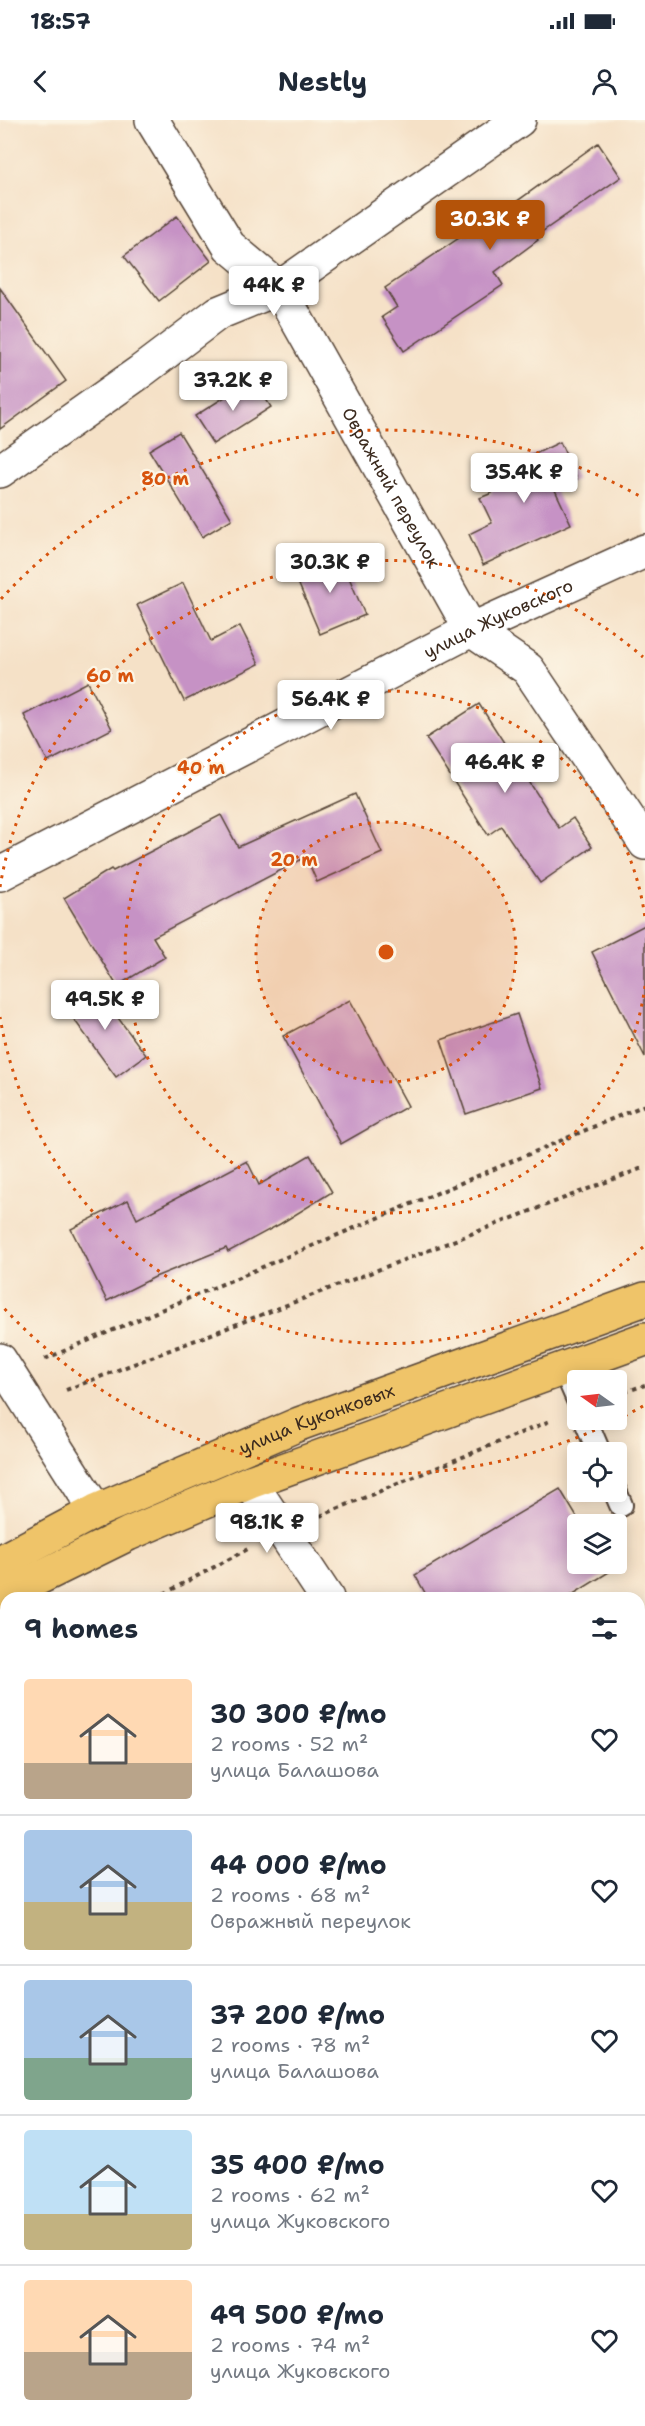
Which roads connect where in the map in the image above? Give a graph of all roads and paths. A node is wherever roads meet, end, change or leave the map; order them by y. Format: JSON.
{"nodes":[{"id":1,"x":152,"y":120,"type":"edge"},
{"id":2,"x":519,"y":120,"type":"edge"},
{"id":3,"x":279,"y":288,"type":"junction"},
{"id":4,"x":0,"y":471,"type":"edge"},
{"id":5,"x":645,"y":551,"type":"edge"},
{"id":6,"x":471,"y":630,"type":"junction"},
{"id":7,"x":645,"y":843,"type":"edge"},
{"id":8,"x":0,"y":874,"type":"edge"},
{"id":9,"x":645,"y":1105,"type":"edge"},
{"id":10,"x":645,"y":1167,"type":"edge"},
{"id":11,"x":645,"y":1299,"type":"edge"},
{"id":12,"x":645,"y":1339,"type":"edge"},
{"id":13,"x":5,"y":1367,"type":"edge"},
{"id":14,"x":564,"y":1368,"type":"junction"},
{"id":15,"x":567,"y":1375,"type":"edge"},
{"id":16,"x":645,"y":1385,"type":"edge"},
{"id":17,"x":627,"y":1391,"type":"edge"},
{"id":18,"x":29,"y":1405,"type":"junction"},
{"id":19,"x":556,"y":1418,"type":"dead end"},
{"id":20,"x":250,"y":1482,"type":"junction"},
{"id":21,"x":96,"y":1511,"type":"junction"},
{"id":22,"x":283,"y":1531,"type":"junction"},
{"id":23,"x":0,"y":1562,"type":"edge"},
{"id":24,"x":10,"y":1592,"type":"edge"},
{"id":25,"x":167,"y":1592,"type":"edge"},
{"id":26,"x":323,"y":1592,"type":"edge"}],
"edges":[{"from":1,"to":3,"type":"street","name":"Овражный переулок"},
{"from":2,"to":3,"type":"street"},
{"from":3,"to":4,"type":"street"},
{"from":3,"to":6,"type":"street","name":"Овражный переулок"},
{"from":5,"to":6,"type":"street","name":"улица Жуковского"},
{"from":6,"to":7,"type":"street","name":"Овражный переулок"},
{"from":6,"to":8,"type":"street","name":"улица Жуковского"},
{"from":9,"to":13,"type":"path"},
{"from":10,"to":18,"type":"path"},
{"from":11,"to":21,"type":"main road","name":"улица Куконковых"},
{"from":12,"to":14,"type":"main road","name":"улица Куконковых"},
{"from":13,"to":18,"type":"street"},
{"from":14,"to":15,"type":"lane"},
{"from":14,"to":20,"type":"main road","name":"улица Куконковых"},
{"from":16,"to":17,"type":"path"},
{"from":18,"to":21,"type":"street"},
{"from":19,"to":22,"type":"path"},
{"from":20,"to":22,"type":"street"},
{"from":20,"to":24,"type":"main road","name":"улица Куконковых"},
{"from":21,"to":23,"type":"main road","name":"улица Куконковых"},
{"from":22,"to":25,"type":"path"},
{"from":22,"to":26,"type":"street"}]}
